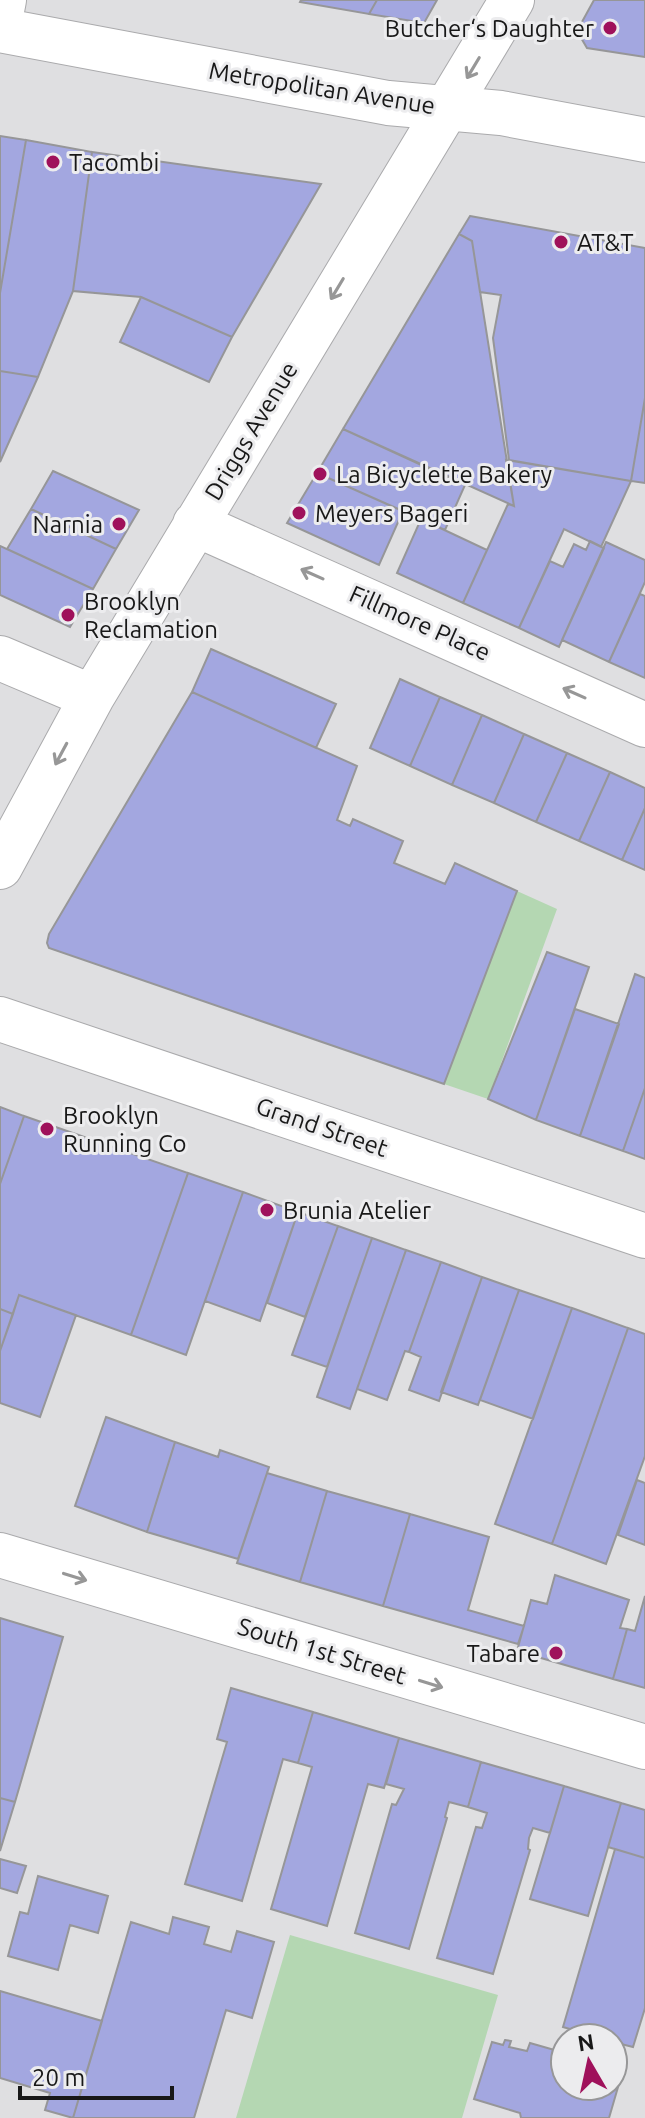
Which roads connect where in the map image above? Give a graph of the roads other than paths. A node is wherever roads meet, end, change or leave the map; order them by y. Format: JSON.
{"nodes":[{"id":1,"x":4,"y":0,"type":"edge"},
{"id":2,"x":512,"y":0,"type":"edge"},
{"id":3,"x":0,"y":21,"type":"edge"},
{"id":4,"x":0,"y":30,"type":"edge"},
{"id":5,"x":449,"y":108,"type":"junction"},
{"id":6,"x":645,"y":140,"type":"edge"},
{"id":7,"x":195,"y":524,"type":"junction"},
{"id":8,"x":0,"y":658,"type":"edge"},
{"id":9,"x":92,"y":697,"type":"junction"},
{"id":10,"x":645,"y":725,"type":"edge"},
{"id":11,"x":0,"y":867,"type":"edge"},
{"id":12,"x":0,"y":1019,"type":"edge"},
{"id":13,"x":645,"y":1236,"type":"edge"},
{"id":14,"x":0,"y":1555,"type":"edge"},
{"id":15,"x":645,"y":1747,"type":"edge"}],
"edges":[{"from":1,"to":3,"type":"street"},
{"from":2,"to":5,"type":"street","name":"Driggs Avenue","one_way":true},
{"from":4,"to":5,"type":"street","name":"Metropolitan Avenue"},
{"from":5,"to":6,"type":"street","name":"Metropolitan Avenue"},
{"from":5,"to":7,"type":"street","name":"Driggs Avenue","one_way":true},
{"from":7,"to":9,"type":"street","name":"Driggs Avenue"},
{"from":10,"to":7,"type":"street","name":"Fillmore Place","one_way":true},
{"from":8,"to":9,"type":"street"},
{"from":9,"to":11,"type":"street","name":"Driggs Avenue","one_way":true},
{"from":12,"to":13,"type":"street","name":"Grand Street"},
{"from":14,"to":15,"type":"street","name":"South 1st Street","one_way":true}]}
